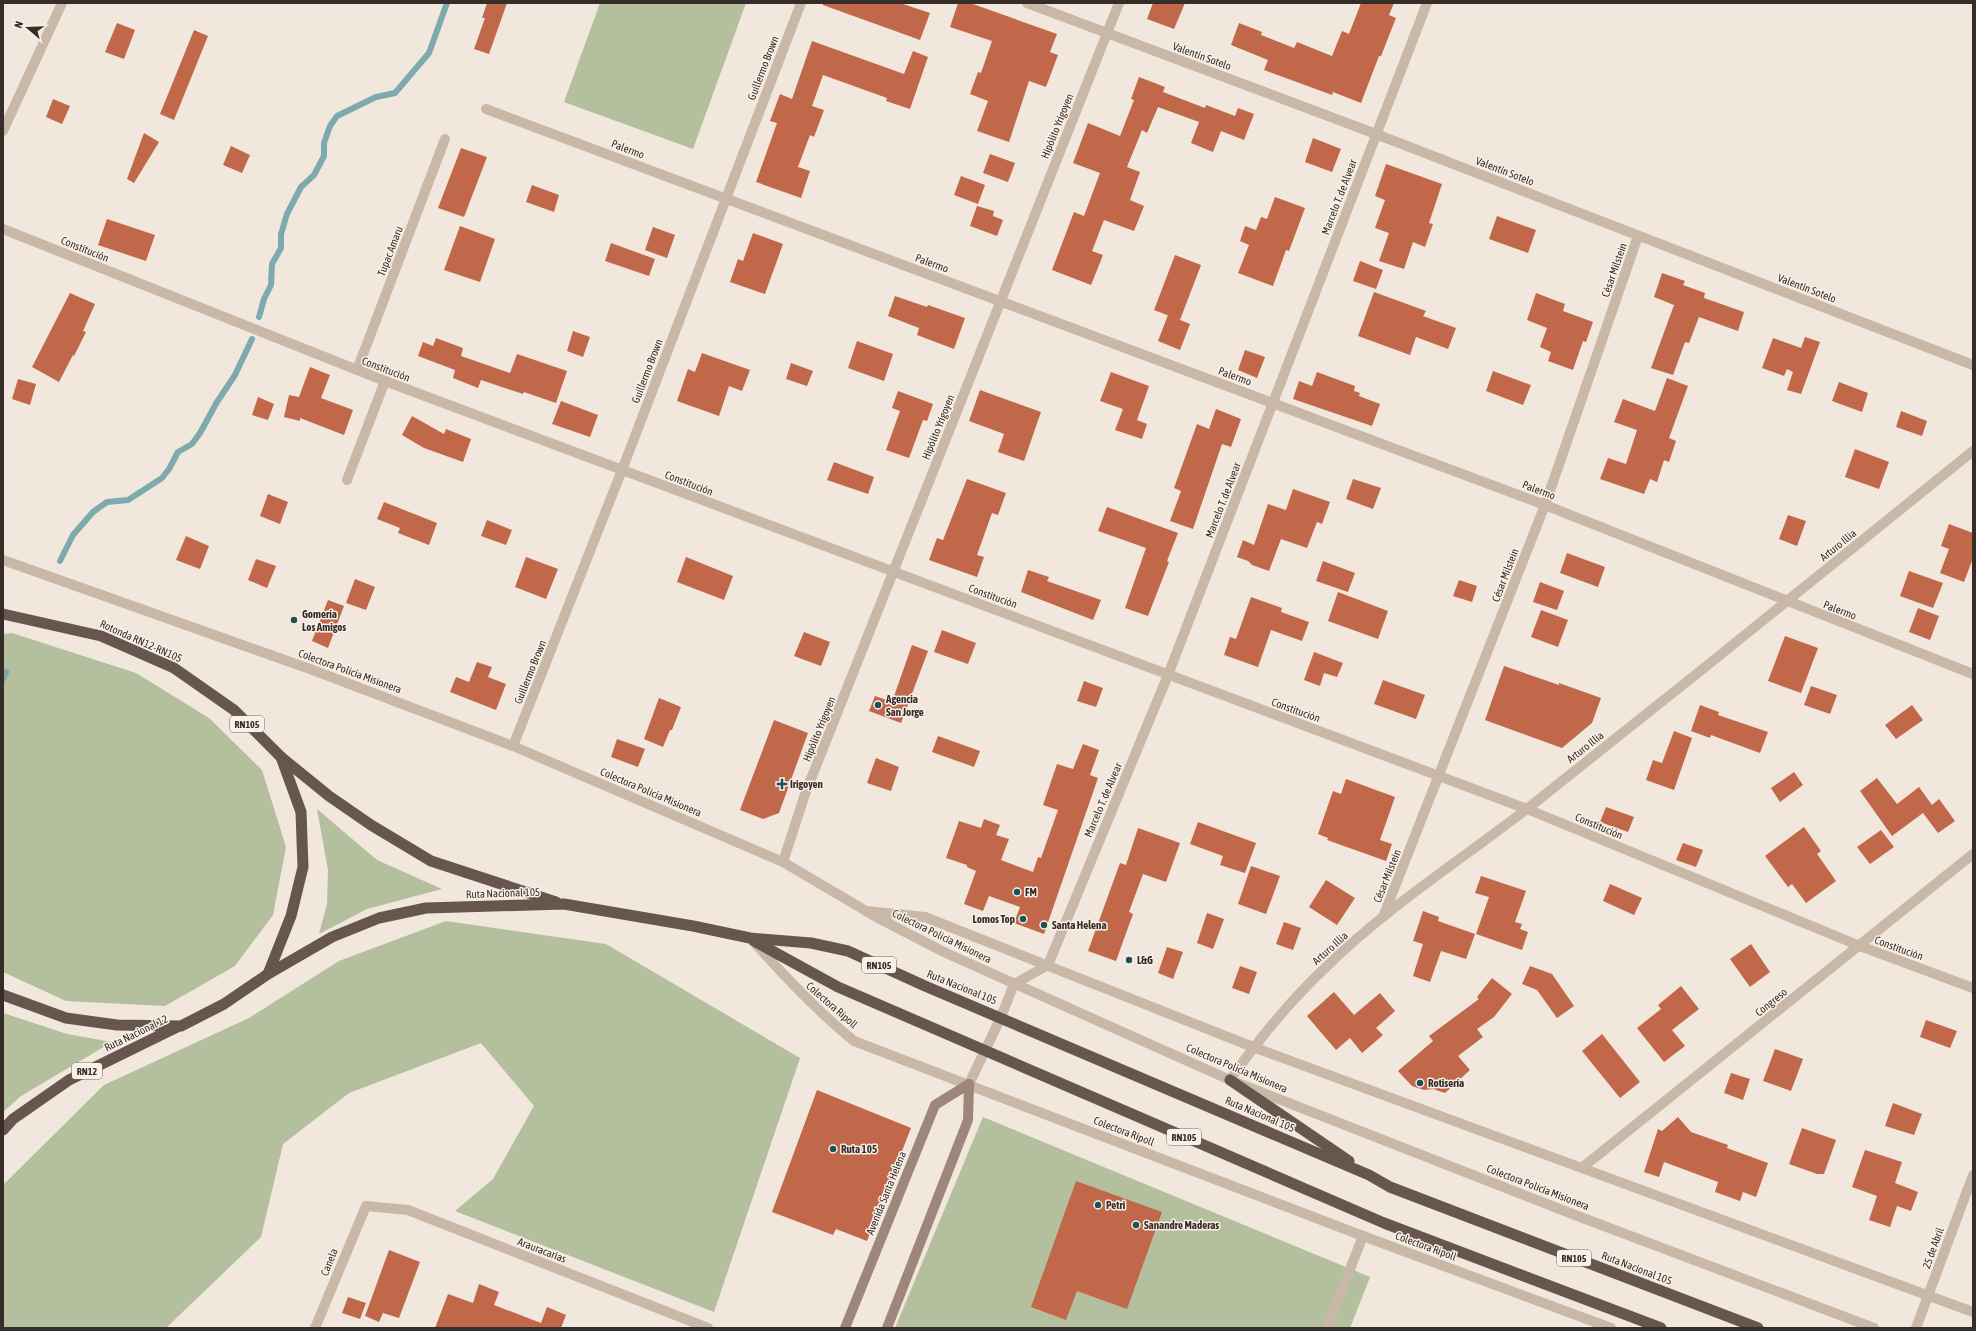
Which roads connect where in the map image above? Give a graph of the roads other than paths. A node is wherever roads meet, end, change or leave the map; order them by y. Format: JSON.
{"nodes":[{"id":1,"x":62,"y":3,"type":"edge"},
{"id":2,"x":801,"y":3,"type":"edge"},
{"id":3,"x":1027,"y":3,"type":"edge"},
{"id":4,"x":1119,"y":3,"type":"edge"},
{"id":5,"x":1427,"y":3,"type":"edge"},
{"id":6,"x":1107,"y":34,"type":"junction"},
{"id":7,"x":486,"y":109,"type":"dead end"},
{"id":8,"x":3,"y":131,"type":"edge"},
{"id":9,"x":1376,"y":134,"type":"junction"},
{"id":10,"x":445,"y":139,"type":"dead end"},
{"id":11,"x":726,"y":199,"type":"junction"},
{"id":12,"x":3,"y":229,"type":"edge"},
{"id":13,"x":1638,"y":236,"type":"junction"},
{"id":14,"x":1000,"y":302,"type":"junction"},
{"id":15,"x":1973,"y":365,"type":"edge"},
{"id":16,"x":357,"y":370,"type":"junction"},
{"id":17,"x":385,"y":381,"type":"junction"},
{"id":18,"x":1273,"y":404,"type":"junction"},
{"id":19,"x":1973,"y":451,"type":"edge"},
{"id":20,"x":622,"y":470,"type":"junction"},
{"id":21,"x":347,"y":480,"type":"dead end"},
{"id":22,"x":1545,"y":505,"type":"junction"},
{"id":23,"x":3,"y":560,"type":"edge"},
{"id":24,"x":894,"y":572,"type":"junction"},
{"id":25,"x":1787,"y":602,"type":"junction"},
{"id":26,"x":3,"y":614,"type":"edge"},
{"id":27,"x":1973,"y":674,"type":"edge"},
{"id":28,"x":1168,"y":675,"type":"junction"},
{"id":29,"x":514,"y":746,"type":"junction"},
{"id":30,"x":281,"y":757,"type":"junction"},
{"id":31,"x":1440,"y":776,"type":"junction"},
{"id":32,"x":1527,"y":809,"type":"junction"},
{"id":33,"x":1973,"y":854,"type":"edge"},
{"id":34,"x":783,"y":862,"type":"junction"},
{"id":35,"x":564,"y":904,"type":"junction"},
{"id":36,"x":866,"y":911,"type":"junction"},
{"id":37,"x":1384,"y":917,"type":"junction"},
{"id":38,"x":750,"y":938,"type":"junction"},
{"id":39,"x":1860,"y":946,"type":"junction"},
{"id":40,"x":1048,"y":965,"type":"junction"},
{"id":41,"x":268,"y":974,"type":"junction"},
{"id":42,"x":1014,"y":984,"type":"junction"},
{"id":43,"x":1973,"y":988,"type":"edge"},
{"id":44,"x":3,"y":995,"type":"edge"},
{"id":45,"x":1001,"y":1017,"type":"junction"},
{"id":46,"x":181,"y":1026,"type":"junction"},
{"id":47,"x":1253,"y":1047,"type":"junction"},
{"id":48,"x":985,"y":1050,"type":"junction"},
{"id":49,"x":1230,"y":1080,"type":"junction"},
{"id":50,"x":969,"y":1084,"type":"junction"},
{"id":51,"x":3,"y":1130,"type":"edge"},
{"id":52,"x":1583,"y":1167,"type":"junction"},
{"id":53,"x":1369,"y":1175,"type":"junction"},
{"id":54,"x":1973,"y":1176,"type":"edge"},
{"id":55,"x":366,"y":1206,"type":"joint"},
{"id":56,"x":1363,"y":1236,"type":"junction"},
{"id":57,"x":1928,"y":1296,"type":"junction"},
{"id":58,"x":1973,"y":1312,"type":"edge"},
{"id":59,"x":315,"y":1328,"type":"edge"},
{"id":60,"x":708,"y":1328,"type":"edge"},
{"id":61,"x":845,"y":1328,"type":"edge"},
{"id":62,"x":887,"y":1328,"type":"edge"},
{"id":63,"x":1327,"y":1328,"type":"edge"},
{"id":64,"x":1611,"y":1328,"type":"edge"},
{"id":65,"x":1661,"y":1328,"type":"edge"},
{"id":66,"x":1758,"y":1328,"type":"edge"},
{"id":67,"x":1874,"y":1328,"type":"edge"},
{"id":68,"x":1916,"y":1328,"type":"edge"}],
"edges":[{"from":1,"to":8,"type":"street"},
{"from":2,"to":11,"type":"street","name":"Guillermo Brown"},
{"from":3,"to":6,"type":"street","name":"Valentín Sotelo"},
{"from":4,"to":6,"type":"street","name":"Hipólito Yrigoyen"},
{"from":5,"to":9,"type":"street","name":"Marcelo T. de Alvear"},
{"from":6,"to":9,"type":"street","name":"Valentín Sotelo"},
{"from":6,"to":14,"type":"street","name":"Hipólito Yrigoyen"},
{"from":7,"to":11,"type":"street","name":"Palermo"},
{"from":9,"to":13,"type":"street","name":"Valentín Sotelo"},
{"from":9,"to":18,"type":"street","name":"Marcelo T. de Alvear"},
{"from":10,"to":16,"type":"street","name":"Tupac Amaru"},
{"from":11,"to":14,"type":"street","name":"Palermo"},
{"from":11,"to":20,"type":"street","name":"Guillermo Brown"},
{"from":12,"to":16,"type":"street","name":"Constitución"},
{"from":13,"to":15,"type":"street","name":"Valentín Sotelo"},
{"from":13,"to":22,"type":"street","name":"César Milstein"},
{"from":14,"to":18,"type":"street","name":"Palermo"},
{"from":14,"to":24,"type":"street","name":"Hipólito Yrigoyen"},
{"from":16,"to":17,"type":"street","name":"Constitución"},
{"from":17,"to":20,"type":"street","name":"Constitución"},
{"from":17,"to":21,"type":"street"},
{"from":18,"to":22,"type":"street","name":"Palermo"},
{"from":18,"to":28,"type":"street","name":"Marcelo T. de Alvear"},
{"from":19,"to":25,"type":"street","name":"Arturo Illia"},
{"from":20,"to":24,"type":"street","name":"Constitución"},
{"from":20,"to":29,"type":"street","name":"Guillermo Brown"},
{"from":22,"to":25,"type":"street","name":"Palermo"},
{"from":22,"to":31,"type":"street","name":"César Milstein"},
{"from":23,"to":29,"type":"street","name":"Colectora Policía Misionera"},
{"from":24,"to":28,"type":"street","name":"Constitución"},
{"from":24,"to":34,"type":"street","name":"Hipólito Yrigoyen"},
{"from":25,"to":27,"type":"street","name":"Palermo"},
{"from":25,"to":32,"type":"street","name":"Arturo Illia"},
{"from":26,"to":30,"type":"highway","name":"Rotonda RN12-RN105","number":"RN105"},
{"from":28,"to":31,"type":"street","name":"Constitución"},
{"from":28,"to":40,"type":"street","name":"Marcelo T. de Alvear"},
{"from":29,"to":34,"type":"street","name":"Colectora Policía Misionera"},
{"from":30,"to":35,"type":"highway","number":"RN105"},
{"from":30,"to":41,"type":"highway","name":"Rotonda RN12-RN105","number":"RN105"},
{"from":31,"to":32,"type":"street","name":"Constitución"},
{"from":31,"to":37,"type":"street","name":"César Milstein"},
{"from":32,"to":37,"type":"street","name":"Arturo Illia"},
{"from":32,"to":39,"type":"street","name":"Constitución"},
{"from":33,"to":39,"type":"street","name":"Congreso"},
{"from":34,"to":36,"type":"street","name":"Colectora Policía Misionera"},
{"from":35,"to":38,"type":"highway","name":"Ruta Nacional 105","number":"RN105"},
{"from":35,"to":41,"type":"highway","name":"Ruta Nacional 105","number":"RN105"},
{"from":36,"to":40,"type":"street"},
{"from":36,"to":42,"type":"street","name":"Colectora Policía Misionera"},
{"from":37,"to":47,"type":"street","name":"Arturo Illia"},
{"from":38,"to":45,"type":"highway","name":"Ruta Nacional 105","number":"RN105"},
{"from":38,"to":48,"type":"highway","name":"Ruta Nacional 105","number":"RN105"},
{"from":38,"to":50,"type":"street","name":"Colectora Ripoll"},
{"from":39,"to":43,"type":"street","name":"Constitución"},
{"from":39,"to":52,"type":"street","name":"Congreso"},
{"from":40,"to":42,"type":"street"},
{"from":40,"to":47,"type":"street"},
{"from":41,"to":46,"type":"highway","number":"RN105"},
{"from":42,"to":45,"type":"street"},
{"from":42,"to":49,"type":"street","name":"Colectora Policía Misionera"},
{"from":44,"to":46,"type":"highway","number":"RN105"},
{"from":45,"to":48,"type":"street"},
{"from":45,"to":53,"type":"highway","name":"Ruta Nacional 105","number":"RN105"},
{"from":46,"to":51,"type":"highway","name":"Ruta Nacional 12","number":"RN12"},
{"from":47,"to":49,"type":"street","name":"Arturo Illia"},
{"from":47,"to":52,"type":"street"},
{"from":48,"to":50,"type":"street"},
{"from":48,"to":65,"type":"highway","name":"Ruta Nacional 105","number":"RN105"},
{"from":49,"to":53,"type":"highway"},
{"from":49,"to":67,"type":"street","name":"Colectora Policía Misionera"},
{"from":50,"to":56,"type":"street","name":"Colectora Ripoll"},
{"from":50,"to":61,"type":"main road","name":"Avenida Santa Helena"},
{"from":50,"to":62,"type":"main road"},
{"from":52,"to":57,"type":"street"},
{"from":53,"to":66,"type":"highway","name":"Ruta Nacional 105","number":"RN105"},
{"from":54,"to":57,"type":"street","name":"25 de Abril"},
{"from":55,"to":59,"type":"street","name":"Canela"},
{"from":55,"to":60,"type":"street","name":"Arauracarias"},
{"from":56,"to":63,"type":"street"},
{"from":56,"to":64,"type":"street","name":"Colectora Ripoll"},
{"from":57,"to":58,"type":"street"},
{"from":57,"to":68,"type":"street","name":"25 de Abril"}]}
